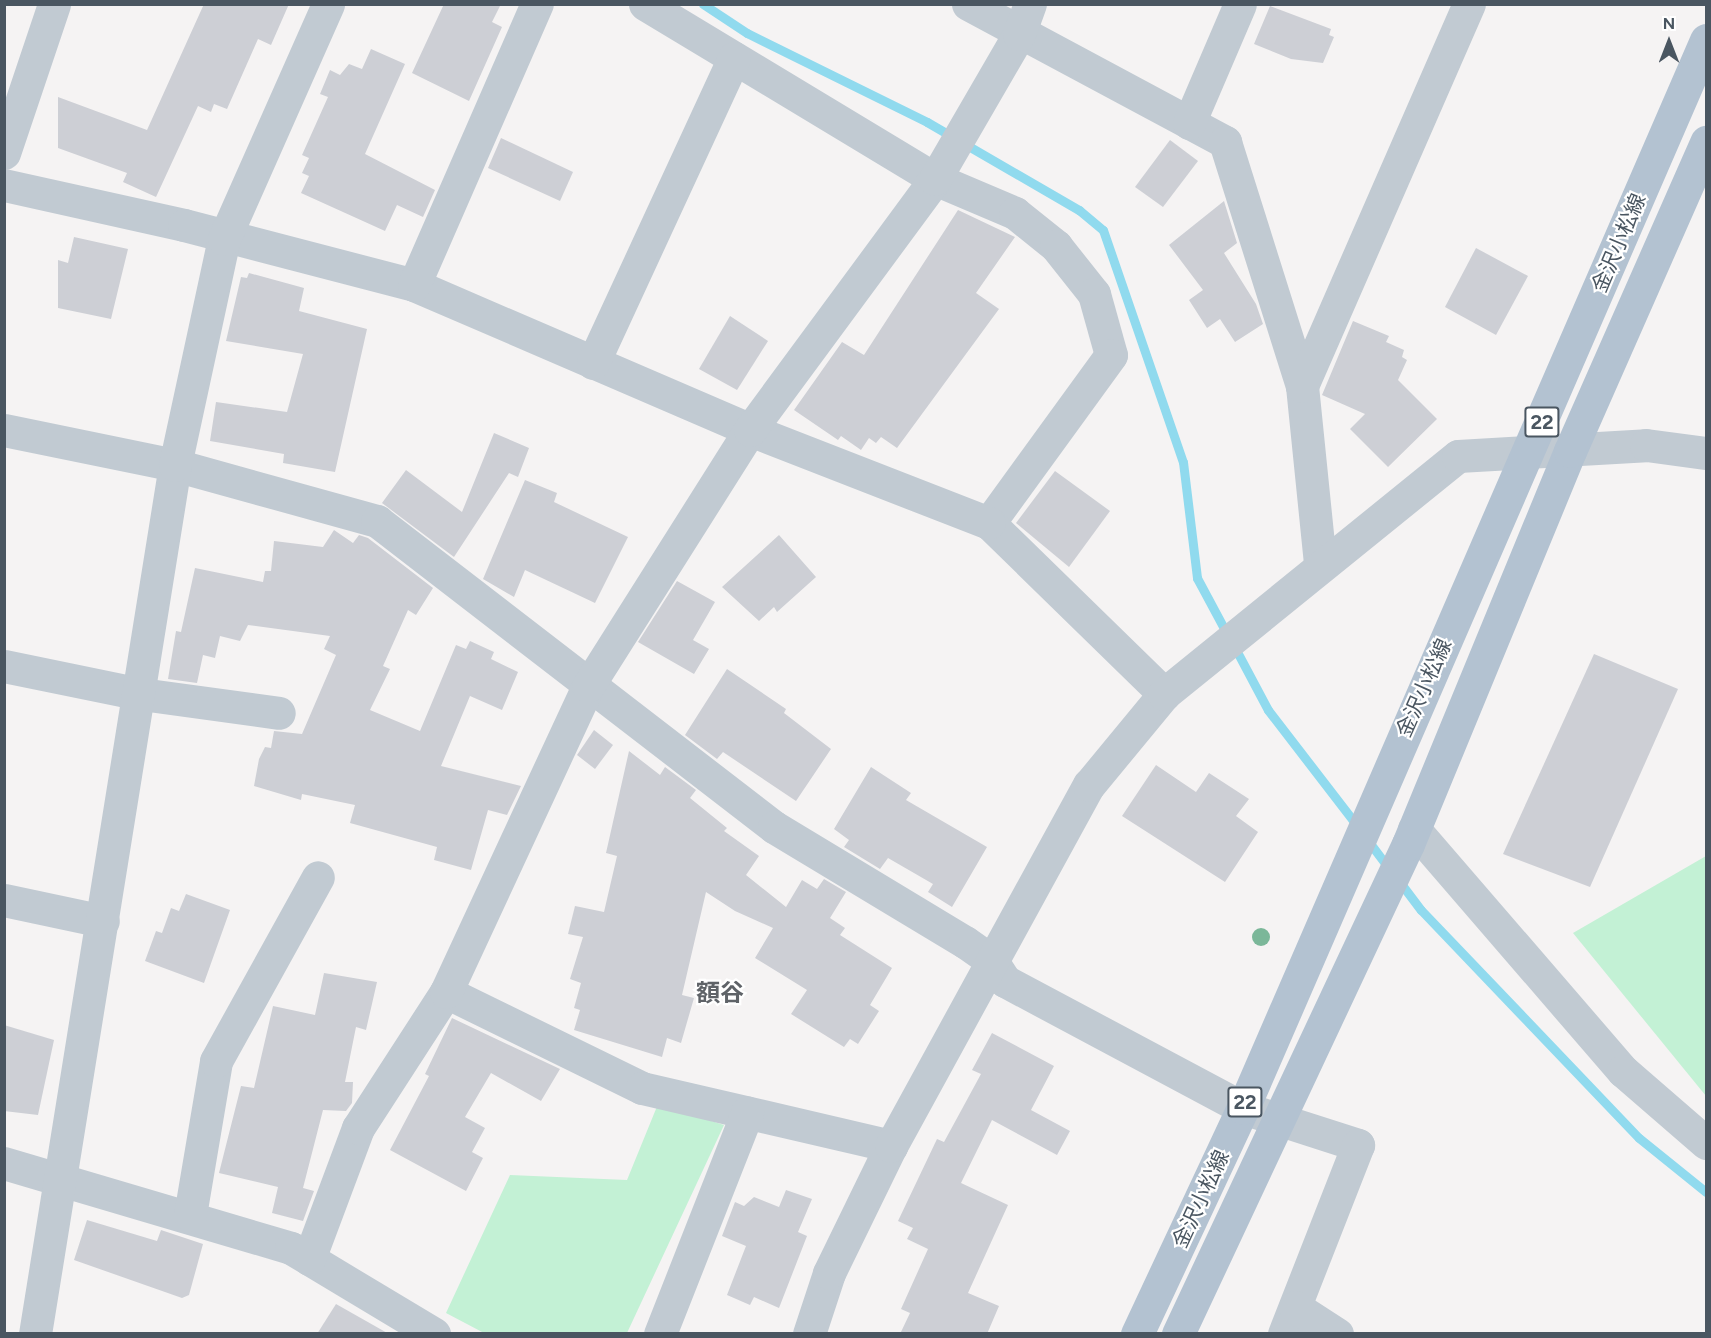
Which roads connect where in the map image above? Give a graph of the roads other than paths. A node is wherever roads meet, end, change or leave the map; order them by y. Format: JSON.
{"nodes":[{"id":1,"x":54,"y":4,"type":"edge"},
{"id":2,"x":328,"y":4,"type":"edge"},
{"id":3,"x":537,"y":4,"type":"edge"},
{"id":4,"x":645,"y":4,"type":"edge"},
{"id":5,"x":968,"y":4,"type":"edge"},
{"id":6,"x":1240,"y":4,"type":"edge"},
{"id":7,"x":1469,"y":4,"type":"edge"},
{"id":8,"x":1024,"y":19,"type":"edge"},
{"id":9,"x":1707,"y":40,"type":"edge"},
{"id":10,"x":734,"y":58,"type":"junction"},
{"id":11,"x":1189,"y":123,"type":"junction"},
{"id":12,"x":1707,"y":142,"type":"edge"},
{"id":13,"x":4,"y":153,"type":"edge"},
{"id":14,"x":940,"y":170,"type":"junction"},
{"id":15,"x":4,"y":185,"type":"edge"},
{"id":16,"x":224,"y":239,"type":"junction"},
{"id":17,"x":414,"y":285,"type":"junction"},
{"id":18,"x":593,"y":363,"type":"junction"},
{"id":19,"x":1302,"y":386,"type":"junction"},
{"id":20,"x":4,"y":430,"type":"edge"},
{"id":21,"x":750,"y":430,"type":"junction"},
{"id":22,"x":1530,"y":451,"type":"junction"},
{"id":23,"x":1570,"y":451,"type":"junction"},
{"id":24,"x":1707,"y":453,"type":"edge"},
{"id":25,"x":175,"y":465,"type":"junction"},
{"id":26,"x":989,"y":523,"type":"junction"},
{"id":27,"x":1320,"y":564,"type":"junction"},
{"id":28,"x":4,"y":666,"type":"edge"},
{"id":29,"x":588,"y":686,"type":"junction"},
{"id":30,"x":141,"y":694,"type":"junction"},
{"id":31,"x":1164,"y":694,"type":"junction"},
{"id":32,"x":279,"y":713,"type":"dead end"},
{"id":33,"x":1411,"y":837,"type":"junction"},
{"id":34,"x":318,"y":877,"type":"dead end"},
{"id":35,"x":4,"y":900,"type":"edge"},
{"id":36,"x":103,"y":921,"type":"junction"},
{"id":37,"x":992,"y":961,"type":"junction"},
{"id":38,"x":446,"y":992,"type":"junction"},
{"id":39,"x":1243,"y":1108,"type":"junction"},
{"id":40,"x":747,"y":1113,"type":"junction"},
{"id":41,"x":1278,"y":1119,"type":"junction"},
{"id":42,"x":1707,"y":1143,"type":"edge"},
{"id":43,"x":891,"y":1146,"type":"junction"},
{"id":44,"x":4,"y":1162,"type":"edge"},
{"id":45,"x":61,"y":1180,"type":"junction"},
{"id":46,"x":190,"y":1215,"type":"junction"},
{"id":47,"x":309,"y":1259,"type":"junction"},
{"id":48,"x":1289,"y":1320,"type":"edge"},
{"id":49,"x":35,"y":1334,"type":"edge"},
{"id":50,"x":434,"y":1334,"type":"edge"},
{"id":51,"x":660,"y":1334,"type":"edge"},
{"id":52,"x":809,"y":1334,"type":"edge"},
{"id":53,"x":1137,"y":1334,"type":"edge"},
{"id":54,"x":1178,"y":1334,"type":"edge"},
{"id":55,"x":1337,"y":1334,"type":"edge"}],
"edges":[{"from":1,"to":13,"type":"street"},
{"from":2,"to":16,"type":"street"},
{"from":3,"to":17,"type":"street"},
{"from":4,"to":10,"type":"street"},
{"from":5,"to":8,"type":"street"},
{"from":6,"to":11,"type":"street"},
{"from":7,"to":19,"type":"street"},
{"from":8,"to":11,"type":"street"},
{"from":8,"to":14,"type":"street"},
{"from":9,"to":22,"type":"main road","name":"金沢小松線","number":"22"},
{"from":10,"to":14,"type":"street"},
{"from":10,"to":18,"type":"street"},
{"from":11,"to":19,"type":"street"},
{"from":12,"to":23,"type":"main road","name":"金沢小松線","number":"22"},
{"from":14,"to":21,"type":"street"},
{"from":14,"to":26,"type":"street"},
{"from":15,"to":16,"type":"street"},
{"from":16,"to":17,"type":"street"},
{"from":16,"to":25,"type":"street"},
{"from":17,"to":18,"type":"street"},
{"from":18,"to":21,"type":"street"},
{"from":19,"to":27,"type":"street"},
{"from":20,"to":25,"type":"street"},
{"from":21,"to":26,"type":"street"},
{"from":21,"to":29,"type":"street"},
{"from":22,"to":23,"type":"street"},
{"from":22,"to":27,"type":"street"},
{"from":22,"to":39,"type":"main road","name":"金沢小松線","number":"22"},
{"from":23,"to":24,"type":"street"},
{"from":23,"to":33,"type":"main road","name":"金沢小松線","number":"22"},
{"from":25,"to":29,"type":"street"},
{"from":25,"to":30,"type":"street"},
{"from":26,"to":31,"type":"street"},
{"from":27,"to":31,"type":"street"},
{"from":28,"to":30,"type":"street"},
{"from":29,"to":37,"type":"street"},
{"from":29,"to":38,"type":"street"},
{"from":30,"to":32,"type":"street"},
{"from":30,"to":36,"type":"street"},
{"from":31,"to":37,"type":"street"},
{"from":33,"to":41,"type":"main road","name":"金沢小松線","number":"22"},
{"from":33,"to":42,"type":"street"},
{"from":34,"to":46,"type":"street"},
{"from":35,"to":36,"type":"street"},
{"from":36,"to":45,"type":"street"},
{"from":37,"to":39,"type":"street"},
{"from":37,"to":43,"type":"street"},
{"from":38,"to":40,"type":"street"},
{"from":38,"to":47,"type":"street"},
{"from":39,"to":41,"type":"street"},
{"from":39,"to":53,"type":"main road","name":"金沢小松線","number":"22"},
{"from":40,"to":43,"type":"street"},
{"from":40,"to":51,"type":"street"},
{"from":41,"to":48,"type":"street"},
{"from":41,"to":54,"type":"main road","name":"金沢小松線","number":"22"},
{"from":43,"to":52,"type":"street"},
{"from":44,"to":45,"type":"street"},
{"from":45,"to":46,"type":"street"},
{"from":45,"to":49,"type":"street"},
{"from":46,"to":47,"type":"street"},
{"from":47,"to":50,"type":"street"},
{"from":48,"to":55,"type":"street"}]}
